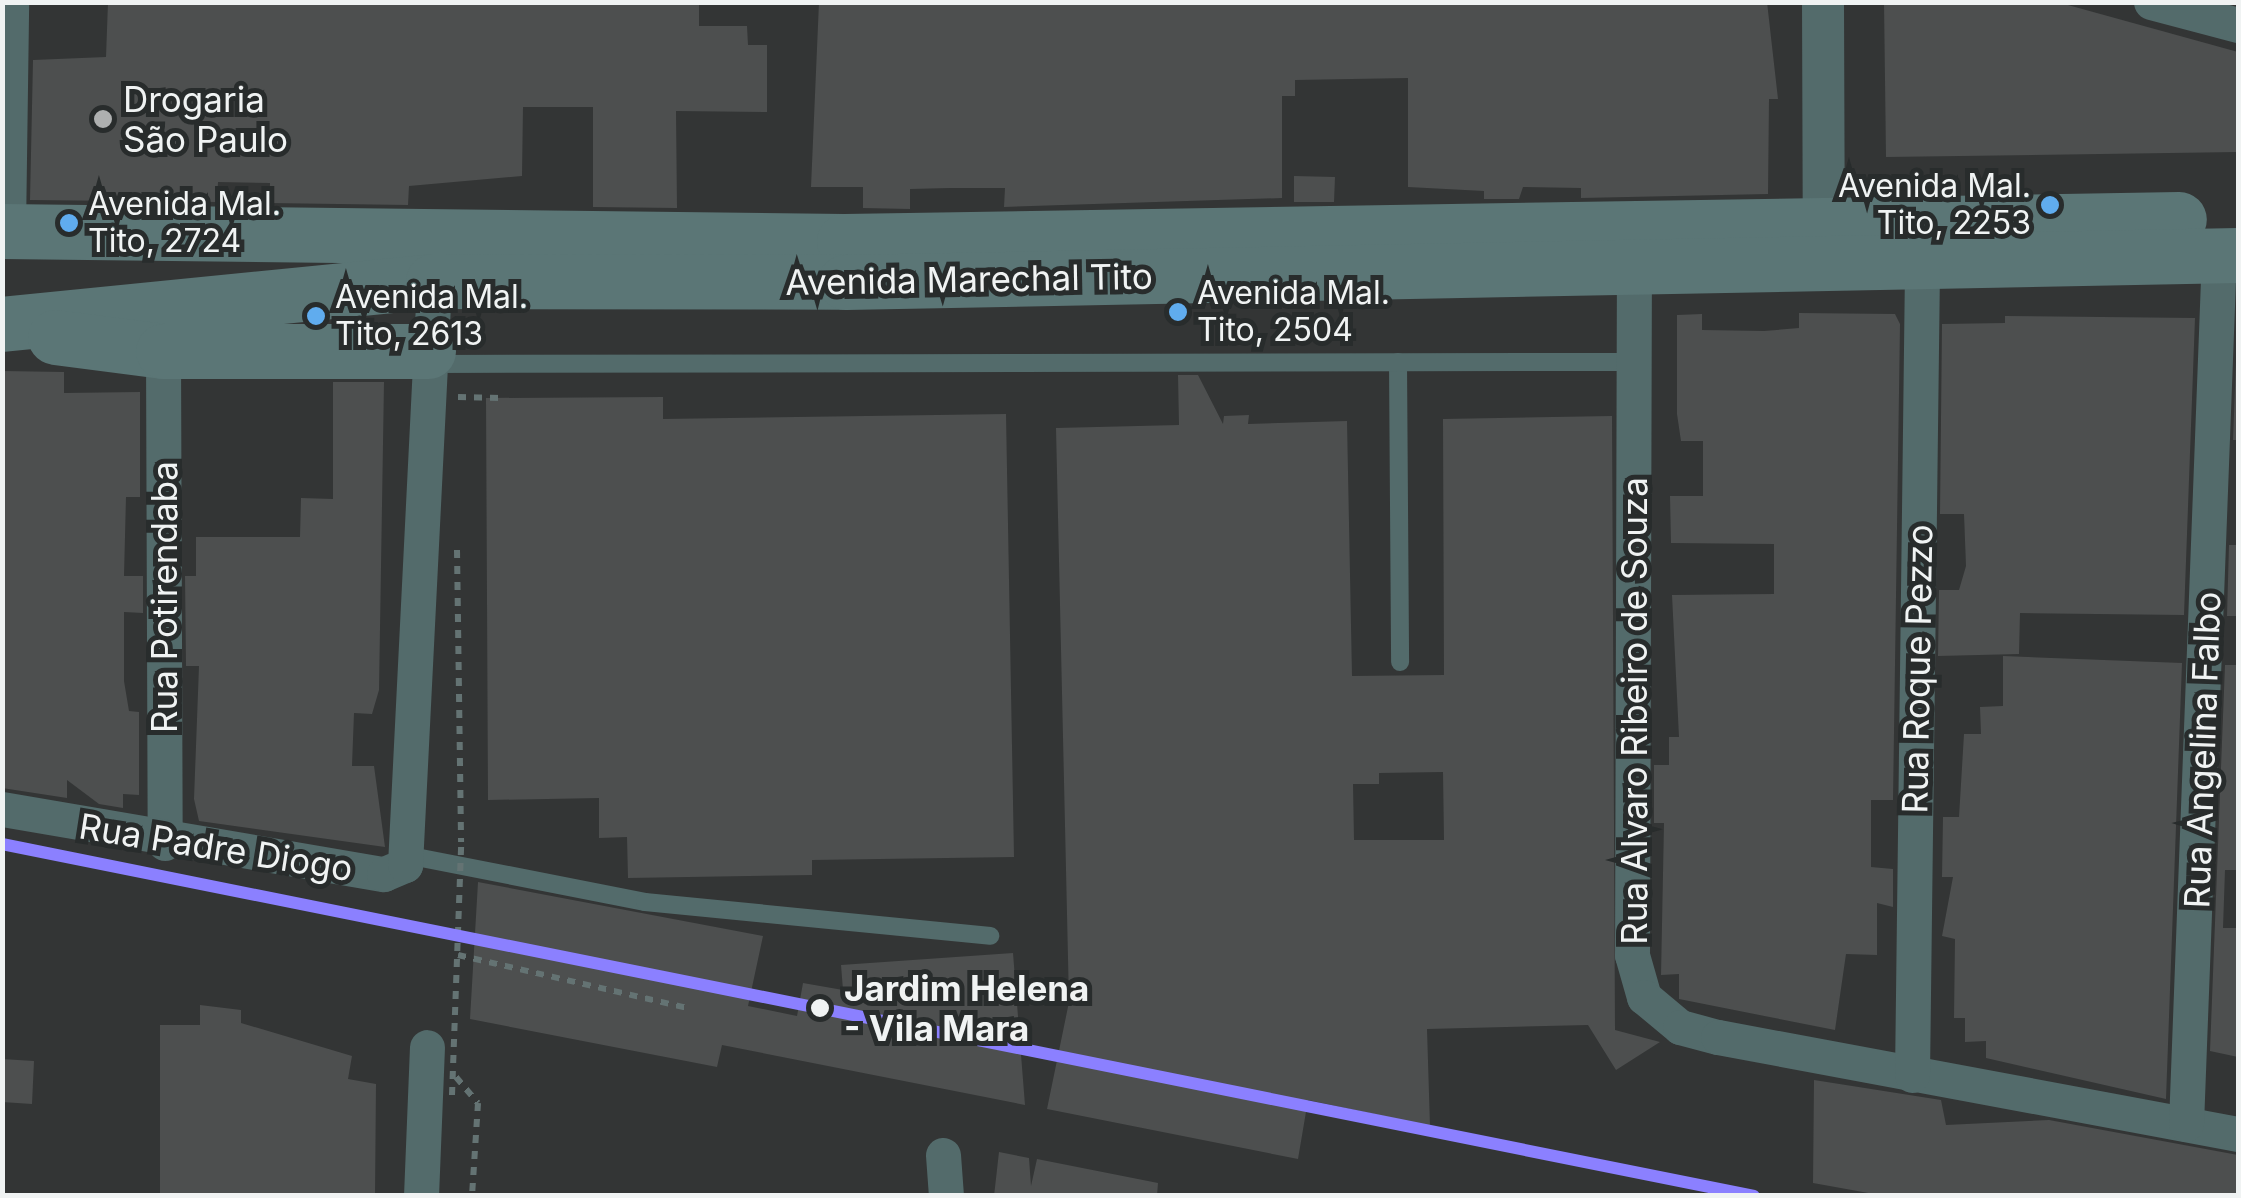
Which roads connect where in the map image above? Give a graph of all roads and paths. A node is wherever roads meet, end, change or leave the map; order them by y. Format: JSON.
{"nodes":[{"id":1,"x":8,"y":2,"type":"edge"},
{"id":2,"x":1822,"y":2,"type":"edge"},
{"id":3,"x":2151,"y":2,"type":"edge"},
{"id":4,"x":2238,"y":25,"type":"edge"},
{"id":5,"x":3,"y":233,"type":"edge"},
{"id":6,"x":2232,"y":242,"type":"edge"},
{"id":7,"x":1824,"y":244,"type":"junction"},
{"id":8,"x":1634,"y":248,"type":"junction"},
{"id":9,"x":436,"y":259,"type":"junction"},
{"id":10,"x":1922,"y":263,"type":"junction"},
{"id":11,"x":2,"y":326,"type":"edge"},
{"id":12,"x":163,"y":350,"type":"junction"},
{"id":13,"x":427,"y":357,"type":"junction"},
{"id":14,"x":1398,"y":362,"type":"junction"},
{"id":15,"x":1636,"y":362,"type":"junction"},
{"id":16,"x":501,"y":398,"type":"dead end"},
{"id":17,"x":458,"y":414,"type":"dead end"},
{"id":18,"x":457,"y":529,"type":"dead end"},
{"id":19,"x":2224,"y":536,"type":"edge"},
{"id":20,"x":1400,"y":662,"type":"dead end"},
{"id":21,"x":2,"y":809,"type":"edge"},
{"id":22,"x":165,"y":843,"type":"junction"},
{"id":23,"x":412,"y":850,"type":"junction"},
{"id":24,"x":990,"y":936,"type":"dead end"},
{"id":25,"x":458,"y":955,"type":"junction"},
{"id":26,"x":688,"y":1008,"type":"dead end"},
{"id":27,"x":426,"y":1056,"type":"dead end"},
{"id":28,"x":1912,"y":1075,"type":"junction"},
{"id":29,"x":473,"y":1088,"type":"dead end"},
{"id":30,"x":452,"y":1095,"type":"dead end"},
{"id":31,"x":2186,"y":1124,"type":"junction"},
{"id":32,"x":2238,"y":1134,"type":"edge"},
{"id":33,"x":943,"y":1155,"type":"dead end"},
{"id":34,"x":421,"y":1196,"type":"edge"},
{"id":35,"x":472,"y":1196,"type":"edge"},
{"id":36,"x":946,"y":1196,"type":"edge"}],
"edges":[{"from":1,"to":5,"type":"street"},
{"from":2,"to":7,"type":"street"},
{"from":3,"to":4,"type":"street"},
{"from":5,"to":9,"type":"main road","name":"Avenida Marechal Tito"},
{"from":6,"to":7,"type":"main road","name":"Avenida Marechal Tito"},
{"from":6,"to":10,"type":"main road","name":"Avenida Marechal Tito"},
{"from":6,"to":19,"type":"street","name":"Rua Angelina Falbo"},
{"from":7,"to":8,"type":"main road","name":"Avenida Marechal Tito"},
{"from":7,"to":10,"type":"main road","name":"Avenida Marechal Tito"},
{"from":8,"to":9,"type":"main road","name":"Avenida Marechal Tito"},
{"from":8,"to":15,"type":"street","name":"Rua Alvaro Ribeiro de Souza"},
{"from":9,"to":11,"type":"main road","name":"Avenida Marechal Tito"},
{"from":9,"to":13,"type":"street"},
{"from":10,"to":28,"type":"street","name":"Rua Roque Pezzo"},
{"from":11,"to":12,"type":"main road"},
{"from":12,"to":13,"type":"main road"},
{"from":12,"to":22,"type":"street","name":"Rua Potirendaba"},
{"from":13,"to":14,"type":"lane"},
{"from":13,"to":23,"type":"street"},
{"from":14,"to":15,"type":"lane"},
{"from":14,"to":20,"type":"lane"},
{"from":15,"to":28,"type":"street","name":"Rua Alvaro Ribeiro de Souza"},
{"from":16,"to":17,"type":"path"},
{"from":18,"to":25,"type":"path","bridge":true},
{"from":19,"to":31,"type":"street","name":"Rua Angelina Falbo"},
{"from":21,"to":22,"type":"street","name":"Rua Padre Diogo"},
{"from":22,"to":23,"type":"street","name":"Rua Padre Diogo"},
{"from":23,"to":24,"type":"lane"},
{"from":25,"to":26,"type":"path"},
{"from":25,"to":30,"type":"path","bridge":true},
{"from":27,"to":34,"type":"street"},
{"from":28,"to":31,"type":"street","name":"Rua Alvaro Ribeiro de Souza"},
{"from":29,"to":35,"type":"path"},
{"from":31,"to":32,"type":"street","name":"Rua Alvaro Ribeiro de Souza"},
{"from":33,"to":36,"type":"street"}]}
